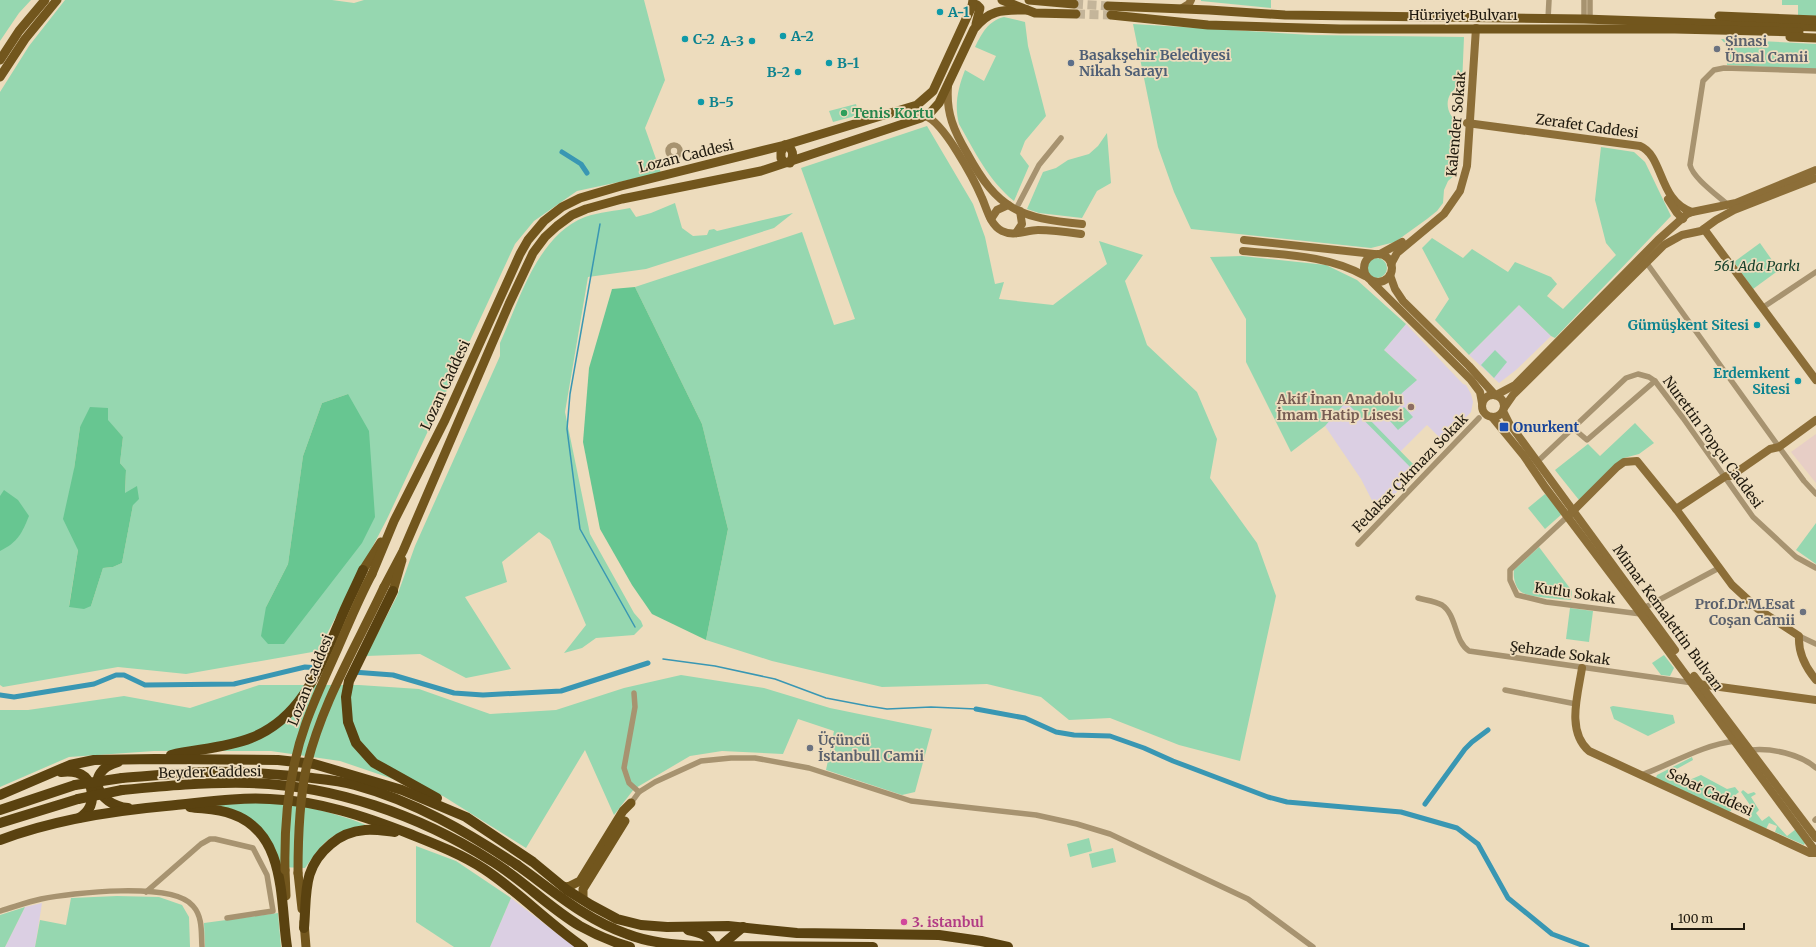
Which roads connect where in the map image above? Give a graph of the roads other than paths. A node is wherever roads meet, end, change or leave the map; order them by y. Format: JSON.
{"nodes":[{"id":1,"x":45,"y":0,"type":"edge"},
{"id":2,"x":57,"y":0,"type":"edge"},
{"id":3,"x":1002,"y":0,"type":"edge"},
{"id":4,"x":1029,"y":0,"type":"edge"},
{"id":5,"x":1191,"y":0,"type":"edge"},
{"id":6,"x":1196,"y":0,"type":"edge"},
{"id":7,"x":1549,"y":0,"type":"edge"},
{"id":8,"x":1584,"y":0,"type":"edge"},
{"id":9,"x":1590,"y":0,"type":"edge"},
{"id":10,"x":972,"y":3,"type":"edge"},
{"id":11,"x":1074,"y":4,"type":"tunnel mouth"},
{"id":12,"x":1108,"y":6,"type":"tunnel mouth"},
{"id":13,"x":1181,"y":9,"type":"junction"},
{"id":14,"x":1027,"y":10,"type":"junction"},
{"id":15,"x":1206,"y":10,"type":"junction"},
{"id":16,"x":1076,"y":14,"type":"tunnel mouth"},
{"id":17,"x":1111,"y":16,"type":"tunnel mouth"},
{"id":18,"x":1548,"y":19,"type":"junction"},
{"id":19,"x":1587,"y":20,"type":"junction"},
{"id":20,"x":1816,"y":20,"type":"edge"},
{"id":21,"x":1208,"y":25,"type":"junction"},
{"id":22,"x":1652,"y":26,"type":"junction"},
{"id":23,"x":1816,"y":26,"type":"edge"},
{"id":24,"x":1475,"y":28,"type":"junction"},
{"id":25,"x":974,"y":29,"type":"junction"},
{"id":26,"x":1816,"y":32,"type":"edge"},
{"id":27,"x":1816,"y":38,"type":"edge"},
{"id":28,"x":0,"y":60,"type":"edge"},
{"id":29,"x":1816,"y":71,"type":"edge"},
{"id":30,"x":0,"y":77,"type":"edge"},
{"id":31,"x":948,"y":86,"type":"junction"},
{"id":32,"x":925,"y":116,"type":"junction"},
{"id":33,"x":1469,"y":126,"type":"junction"},
{"id":34,"x":1061,"y":138,"type":"dead end"},
{"id":35,"x":1588,"y":140,"type":"junction"},
{"id":36,"x":785,"y":145,"type":"junction"},
{"id":37,"x":790,"y":163,"type":"junction"},
{"id":38,"x":1816,"y":170,"type":"edge"},
{"id":39,"x":1816,"y":178,"type":"edge"},
{"id":40,"x":1728,"y":204,"type":"junction"},
{"id":41,"x":1008,"y":205,"type":"junction"},
{"id":42,"x":1018,"y":210,"type":"junction"},
{"id":43,"x":1695,"y":211,"type":"junction"},
{"id":44,"x":991,"y":219,"type":"junction"},
{"id":45,"x":1683,"y":219,"type":"junction"},
{"id":46,"x":1082,"y":224,"type":"dead end"},
{"id":47,"x":1707,"y":227,"type":"junction"},
{"id":48,"x":1016,"y":233,"type":"junction"},
{"id":49,"x":1692,"y":233,"type":"junction"},
{"id":50,"x":1081,"y":234,"type":"dead end"},
{"id":51,"x":1244,"y":240,"type":"dead end"},
{"id":52,"x":1243,"y":251,"type":"dead end"},
{"id":53,"x":1377,"y":254,"type":"junction"},
{"id":54,"x":1646,"y":262,"type":"junction"},
{"id":55,"x":1391,"y":264,"type":"junction"},
{"id":56,"x":1816,"y":272,"type":"edge"},
{"id":57,"x":1390,"y":275,"type":"junction"},
{"id":58,"x":1365,"y":276,"type":"junction"},
{"id":59,"x":1372,"y":282,"type":"junction"},
{"id":60,"x":1762,"y":308,"type":"junction"},
{"id":61,"x":1816,"y":380,"type":"edge"},
{"id":62,"x":1655,"y":382,"type":"junction"},
{"id":63,"x":1496,"y":395,"type":"junction"},
{"id":64,"x":1482,"y":405,"type":"junction"},
{"id":65,"x":1504,"y":409,"type":"junction"},
{"id":66,"x":1490,"y":416,"type":"junction"},
{"id":67,"x":1479,"y":418,"type":"junction"},
{"id":68,"x":1816,"y":420,"type":"edge"},
{"id":69,"x":1573,"y":428,"type":"junction"},
{"id":70,"x":1779,"y":447,"type":"junction"},
{"id":71,"x":1537,"y":462,"type":"junction"},
{"id":72,"x":1726,"y":476,"type":"junction"},
{"id":73,"x":1816,"y":494,"type":"edge"},
{"id":74,"x":1676,"y":509,"type":"junction"},
{"id":75,"x":1570,"y":513,"type":"junction"},
{"id":76,"x":1358,"y":544,"type":"dead end"},
{"id":77,"x":1718,"y":568,"type":"junction"},
{"id":78,"x":1816,"y":568,"type":"edge"},
{"id":79,"x":368,"y":572,"type":"junction"},
{"id":80,"x":389,"y":589,"type":"junction"},
{"id":81,"x":1418,"y":598,"type":"dead end"},
{"id":82,"x":1643,"y":611,"type":"junction"},
{"id":83,"x":1799,"y":636,"type":"junction"},
{"id":84,"x":1816,"y":644,"type":"edge"},
{"id":85,"x":1582,"y":668,"type":"junction"},
{"id":86,"x":1816,"y":680,"type":"edge"},
{"id":87,"x":1697,"y":684,"type":"junction"},
{"id":88,"x":1505,"y":690,"type":"dead end"},
{"id":89,"x":634,"y":693,"type":"dead end"},
{"id":90,"x":1816,"y":700,"type":"edge"},
{"id":91,"x":1576,"y":704,"type":"junction"},
{"id":92,"x":1739,"y":740,"type":"junction"},
{"id":93,"x":1751,"y":750,"type":"junction"},
{"id":94,"x":155,"y":758,"type":"junction"},
{"id":95,"x":127,"y":759,"type":"junction"},
{"id":96,"x":1816,"y":768,"type":"edge"},
{"id":97,"x":51,"y":773,"type":"junction"},
{"id":98,"x":1641,"y":775,"type":"junction"},
{"id":99,"x":639,"y":792,"type":"junction"},
{"id":100,"x":0,"y":795,"type":"edge"},
{"id":101,"x":631,"y":803,"type":"junction"},
{"id":102,"x":176,"y":805,"type":"junction"},
{"id":103,"x":136,"y":808,"type":"junction"},
{"id":104,"x":0,"y":810,"type":"edge"},
{"id":105,"x":453,"y":811,"type":"junction"},
{"id":106,"x":79,"y":818,"type":"junction"},
{"id":107,"x":0,"y":823,"type":"edge"},
{"id":108,"x":405,"y":832,"type":"junction"},
{"id":109,"x":1816,"y":838,"type":"edge"},
{"id":110,"x":0,"y":840,"type":"edge"},
{"id":111,"x":1816,"y":853,"type":"edge"},
{"id":112,"x":562,"y":886,"type":"junction"},
{"id":113,"x":146,"y":892,"type":"junction"},
{"id":114,"x":583,"y":900,"type":"junction"},
{"id":115,"x":0,"y":911,"type":"edge"},
{"id":116,"x":227,"y":918,"type":"dead end"},
{"id":117,"x":667,"y":927,"type":"junction"},
{"id":118,"x":743,"y":927,"type":"junction"},
{"id":119,"x":304,"y":928,"type":"junction"},
{"id":120,"x":1310,"y":946,"type":"edge"},
{"id":121,"x":202,"y":947,"type":"edge"},
{"id":122,"x":287,"y":947,"type":"edge"},
{"id":123,"x":306,"y":947,"type":"edge"},
{"id":124,"x":583,"y":947,"type":"edge"},
{"id":125,"x":630,"y":947,"type":"edge"},
{"id":126,"x":713,"y":947,"type":"edge"},
{"id":127,"x":723,"y":947,"type":"edge"},
{"id":128,"x":873,"y":947,"type":"edge"},
{"id":129,"x":1008,"y":947,"type":"edge"}],
"edges":[{"from":1,"to":28,"type":"main road"},
{"from":2,"to":30,"type":"main road"},
{"from":3,"to":14,"type":"main road"},
{"from":4,"to":11,"type":"main road"},
{"from":5,"to":13,"type":"street"},
{"from":6,"to":15,"type":"street"},
{"from":7,"to":18,"type":"street"},
{"from":8,"to":19,"type":"street"},
{"from":9,"to":19,"type":"street"},
{"from":10,"to":25,"type":"main road"},
{"from":10,"to":36,"type":"main road","name":"Lozan Caddesi"},
{"from":12,"to":13,"type":"main road","name":"Hürriyet Bulvarı"},
{"from":13,"to":15,"type":"main road","name":"Hürriyet Bulvarı"},
{"from":14,"to":16,"type":"main road"},
{"from":14,"to":25,"type":"main road"},
{"from":15,"to":18,"type":"main road","name":"Hürriyet Bulvarı"},
{"from":15,"to":21,"type":"main road"},
{"from":17,"to":21,"type":"main road","name":"Hürriyet Bulvarı"},
{"from":18,"to":19,"type":"main road","name":"Hürriyet Bulvarı"},
{"from":19,"to":22,"type":"main road","name":"Hürriyet Bulvarı"},
{"from":20,"to":22,"type":"main road"},
{"from":21,"to":24,"type":"main road","name":"Hürriyet Bulvarı"},
{"from":22,"to":23,"type":"main road","name":"Hürriyet Bulvarı"},
{"from":22,"to":24,"type":"main road","name":"Hürriyet Bulvarı"},
{"from":22,"to":26,"type":"main road","name":"Hürriyet Bulvarı"},
{"from":22,"to":27,"type":"main road"},
{"from":24,"to":33,"type":"street","name":"Kalender Sokak"},
{"from":25,"to":31,"type":"main road"},
{"from":29,"to":40,"type":"street"},
{"from":31,"to":32,"type":"main road"},
{"from":31,"to":41,"type":"street"},
{"from":32,"to":37,"type":"main road","name":"Lozan Caddesi"},
{"from":32,"to":44,"type":"street"},
{"from":33,"to":35,"type":"street","name":"Zerafet Caddesi"},
{"from":33,"to":53,"type":"street","name":"Kalender Sokak"},
{"from":33,"to":55,"type":"street","name":"Kalender Sokak"},
{"from":34,"to":42,"type":"street"},
{"from":35,"to":43,"type":"street","name":"Zerafet Caddesi"},
{"from":35,"to":45,"type":"street","name":"Zerafet Caddesi"},
{"from":36,"to":37,"type":"main road"},
{"from":36,"to":79,"type":"main road","name":"Lozan Caddesi"},
{"from":37,"to":80,"type":"main road","name":"Lozan Caddesi"},
{"from":38,"to":40,"type":"street"},
{"from":39,"to":47,"type":"street"},
{"from":40,"to":43,"type":"street"},
{"from":41,"to":42,"type":"street"},
{"from":41,"to":44,"type":"street"},
{"from":42,"to":46,"type":"street"},
{"from":42,"to":48,"type":"street"},
{"from":43,"to":45,"type":"street"},
{"from":43,"to":47,"type":"street"},
{"from":44,"to":48,"type":"street"},
{"from":45,"to":49,"type":"street"},
{"from":45,"to":63,"type":"street"},
{"from":47,"to":49,"type":"street"},
{"from":47,"to":60,"type":"street"},
{"from":48,"to":50,"type":"street"},
{"from":49,"to":54,"type":"street"},
{"from":51,"to":53,"type":"street"},
{"from":52,"to":58,"type":"street"},
{"from":53,"to":55,"type":"street"},
{"from":53,"to":58,"type":"street"},
{"from":54,"to":65,"type":"street"},
{"from":54,"to":70,"type":"street"},
{"from":55,"to":57,"type":"street"},
{"from":56,"to":60,"type":"street"},
{"from":57,"to":59,"type":"street"},
{"from":57,"to":63,"type":"street"},
{"from":58,"to":59,"type":"street"},
{"from":59,"to":64,"type":"street"},
{"from":60,"to":61,"type":"street"},
{"from":62,"to":69,"type":"street","name":"Nurettin Topçu Caddesi"},
{"from":62,"to":69,"type":"street"},
{"from":62,"to":72,"type":"street","name":"Nurettin Topçu Caddesi"},
{"from":63,"to":64,"type":"street"},
{"from":63,"to":65,"type":"street"},
{"from":64,"to":66,"type":"street"},
{"from":64,"to":67,"type":"street"},
{"from":65,"to":66,"type":"street"},
{"from":65,"to":71,"type":"street"},
{"from":66,"to":67,"type":"street"},
{"from":66,"to":75,"type":"street"},
{"from":67,"to":76,"type":"street","name":"Fedakar Çıkmazı Sokak"},
{"from":68,"to":70,"type":"street"},
{"from":69,"to":71,"type":"street","name":"Nurettin Topçu Caddesi"},
{"from":70,"to":72,"type":"street"},
{"from":70,"to":73,"type":"street"},
{"from":71,"to":75,"type":"street"},
{"from":72,"to":74,"type":"street"},
{"from":72,"to":78,"type":"street","name":"Nurettin Topçu Caddesi"},
{"from":74,"to":75,"type":"street"},
{"from":74,"to":77,"type":"street"},
{"from":75,"to":82,"type":"street"},
{"from":75,"to":82,"type":"street","name":"Kutlu Sokak"},
{"from":77,"to":82,"type":"street"},
{"from":77,"to":83,"type":"street"},
{"from":79,"to":94,"type":"highway"},
{"from":79,"to":122,"type":"main road","name":"Lozan Caddesi","bridge":true},
{"from":80,"to":105,"type":"highway"},
{"from":80,"to":119,"type":"main road","name":"Lozan Caddesi","bridge":true},
{"from":81,"to":85,"type":"street","name":"Şehzade Sokak"},
{"from":82,"to":87,"type":"street"},
{"from":83,"to":84,"type":"street"},
{"from":83,"to":86,"type":"street"},
{"from":85,"to":87,"type":"street","name":"Şehzade Sokak"},
{"from":85,"to":91,"type":"street"},
{"from":87,"to":90,"type":"street"},
{"from":87,"to":92,"type":"street"},
{"from":88,"to":91,"type":"street"},
{"from":89,"to":99,"type":"street"},
{"from":91,"to":98,"type":"street","name":"Sebat Caddesi"},
{"from":92,"to":93,"type":"street"},
{"from":92,"to":98,"type":"street"},
{"from":92,"to":111,"type":"street"},
{"from":93,"to":96,"type":"street"},
{"from":93,"to":109,"type":"street"},
{"from":94,"to":95,"type":"highway"},
{"from":94,"to":105,"type":"highway"},
{"from":95,"to":97,"type":"highway"},
{"from":95,"to":103,"type":"highway"},
{"from":97,"to":100,"type":"highway"},
{"from":97,"to":106,"type":"highway"},
{"from":98,"to":111,"type":"street","name":"Sebat Caddesi"},
{"from":99,"to":101,"type":"street"},
{"from":99,"to":120,"type":"street"},
{"from":101,"to":112,"type":"main road"},
{"from":101,"to":114,"type":"main road"},
{"from":102,"to":103,"type":"highway"},
{"from":102,"to":108,"type":"highway"},
{"from":102,"to":122,"type":"highway"},
{"from":103,"to":106,"type":"highway"},
{"from":104,"to":128,"type":"highway","name":"Beyder Caddesi","bridge":true},
{"from":105,"to":112,"type":"highway"},
{"from":106,"to":110,"type":"highway"},
{"from":107,"to":125,"type":"highway","name":"Beyder Caddesi","bridge":true},
{"from":108,"to":119,"type":"highway"},
{"from":108,"to":124,"type":"highway"},
{"from":112,"to":114,"type":"highway"},
{"from":113,"to":115,"type":"street"},
{"from":113,"to":116,"type":"street"},
{"from":113,"to":121,"type":"street"},
{"from":114,"to":117,"type":"highway"},
{"from":117,"to":118,"type":"highway"},
{"from":117,"to":126,"type":"highway"},
{"from":118,"to":127,"type":"highway"},
{"from":118,"to":129,"type":"highway"},
{"from":119,"to":123,"type":"main road","name":"Lozan Caddesi"}]}
